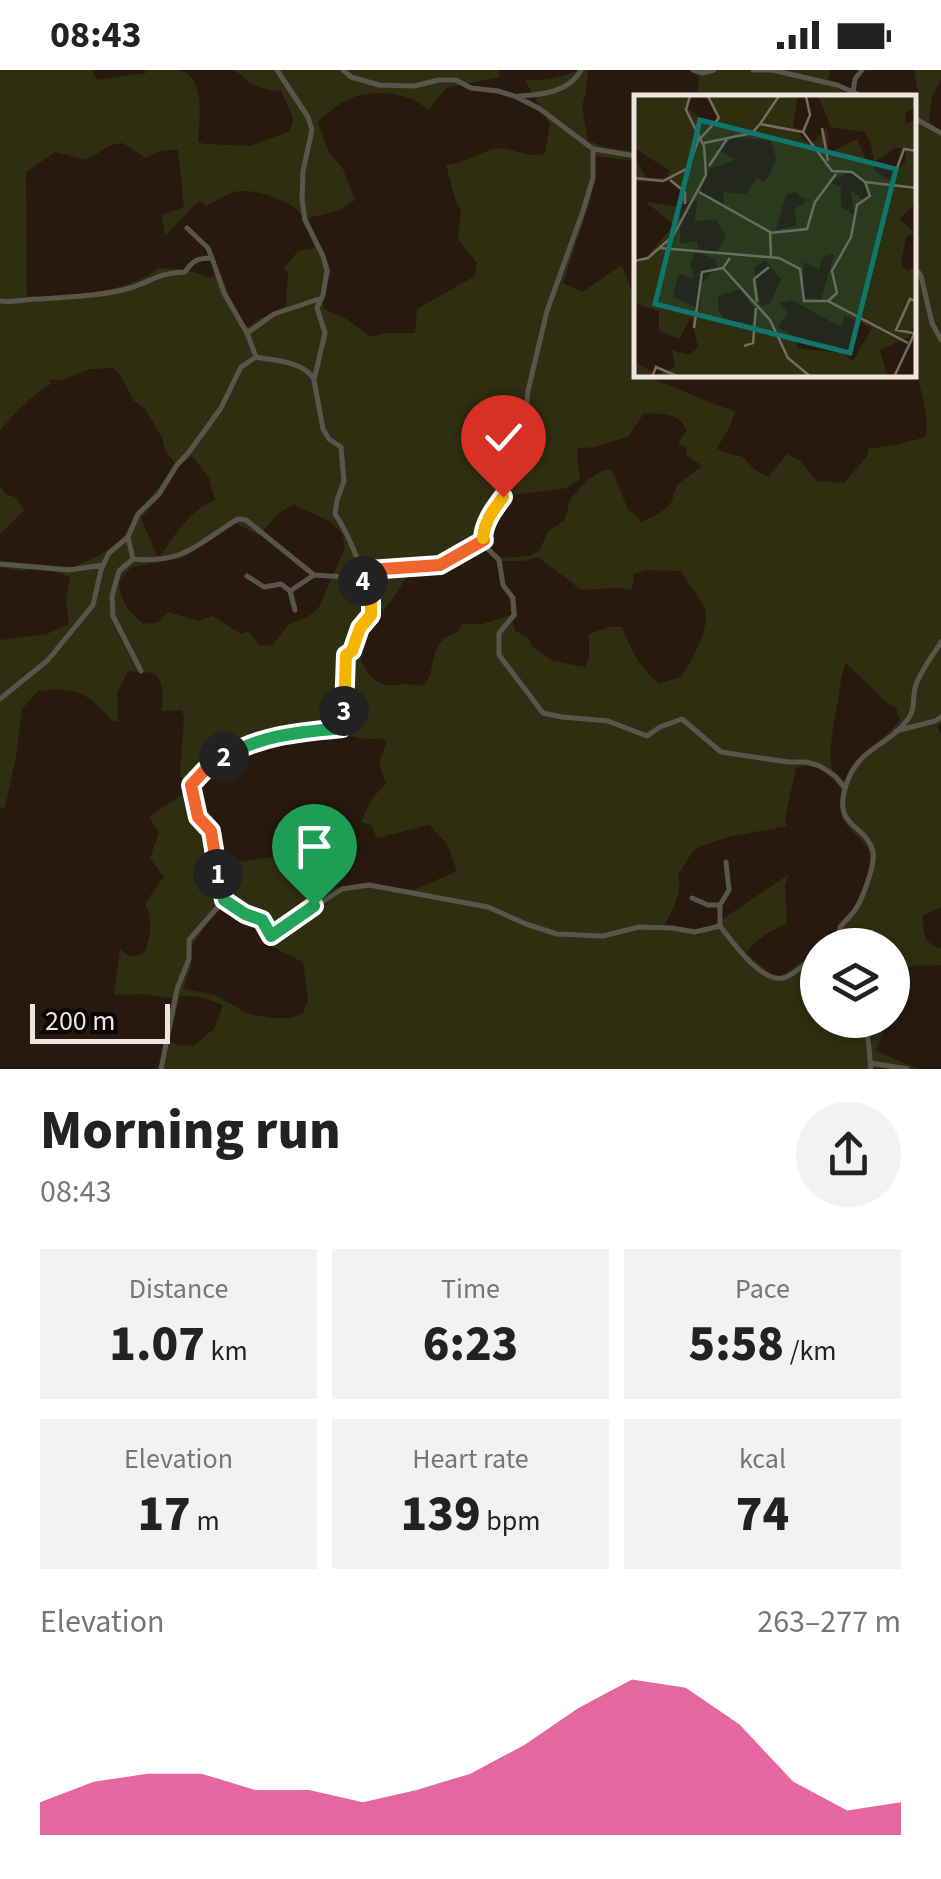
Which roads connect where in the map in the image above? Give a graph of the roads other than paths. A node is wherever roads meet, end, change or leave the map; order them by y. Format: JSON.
{"nodes":[{"id":1,"x":277,"y":70,"type":"edge"},
{"id":2,"x":343,"y":70,"type":"edge"},
{"id":3,"x":582,"y":70,"type":"edge"},
{"id":4,"x":693,"y":70,"type":"edge"},
{"id":5,"x":714,"y":70,"type":"edge"},
{"id":6,"x":754,"y":70,"type":"edge"},
{"id":7,"x":862,"y":70,"type":"edge"},
{"id":8,"x":850,"y":95,"type":"edge"},
{"id":9,"x":517,"y":96,"type":"junction"},
{"id":10,"x":916,"y":119,"type":"edge"},
{"id":11,"x":941,"y":134,"type":"edge"},
{"id":12,"x":593,"y":149,"type":"junction"},
{"id":13,"x":634,"y":156,"type":"edge"},
{"id":14,"x":187,"y":228,"type":"dead end"},
{"id":15,"x":212,"y":258,"type":"junction"},
{"id":16,"x":916,"y":269,"type":"edge"},
{"id":17,"x":322,"y":298,"type":"junction"},
{"id":18,"x":0,"y":301,"type":"edge"},
{"id":19,"x":247,"y":334,"type":"junction"},
{"id":20,"x":941,"y":340,"type":"edge"},
{"id":21,"x":256,"y":357,"type":"junction"},
{"id":22,"x":314,"y":380,"type":"junction"},
{"id":23,"x":128,"y":537,"type":"junction"},
{"id":24,"x":480,"y":542,"type":"junction"},
{"id":25,"x":133,"y":559,"type":"junction"},
{"id":26,"x":0,"y":564,"type":"edge"},
{"id":27,"x":103,"y":565,"type":"junction"},
{"id":28,"x":314,"y":575,"type":"junction"},
{"id":29,"x":247,"y":576,"type":"dead end"},
{"id":30,"x":362,"y":576,"type":"junction"},
{"id":31,"x":290,"y":592,"type":"junction"},
{"id":32,"x":296,"y":610,"type":"dead end"},
{"id":33,"x":941,"y":642,"type":"edge"},
{"id":34,"x":141,"y":672,"type":"dead end"},
{"id":35,"x":0,"y":699,"type":"edge"},
{"id":36,"x":941,"y":717,"type":"edge"},
{"id":37,"x":896,"y":730,"type":"junction"},
{"id":38,"x":845,"y":788,"type":"junction"},
{"id":39,"x":726,"y":862,"type":"dead end"},
{"id":40,"x":692,"y":898,"type":"dead end"},
{"id":41,"x":224,"y":900,"type":"junction"},
{"id":42,"x":720,"y":904,"type":"junction"},
{"id":43,"x":720,"y":926,"type":"junction"},
{"id":44,"x":840,"y":928,"type":"edge"},
{"id":45,"x":800,"y":968,"type":"edge"},
{"id":46,"x":868,"y":1038,"type":"edge"},
{"id":47,"x":870,"y":1066,"type":"edge"},
{"id":48,"x":160,"y":1069,"type":"edge"},
{"id":49,"x":907,"y":1069,"type":"edge"}],
"edges":[{"from":1,"to":17,"type":"street"},
{"from":2,"to":9,"type":"street"},
{"from":3,"to":9,"type":"street"},
{"from":4,"to":5,"type":"street"},
{"from":6,"to":8,"type":"street"},
{"from":7,"to":8,"type":"street"},
{"from":9,"to":12,"type":"street"},
{"from":10,"to":11,"type":"street"},
{"from":12,"to":13,"type":"street"},
{"from":12,"to":24,"type":"street"},
{"from":14,"to":15,"type":"street"},
{"from":15,"to":18,"type":"street"},
{"from":15,"to":19,"type":"street"},
{"from":16,"to":20,"type":"street"},
{"from":17,"to":19,"type":"street"},
{"from":17,"to":22,"type":"street"},
{"from":19,"to":21,"type":"street"},
{"from":21,"to":22,"type":"street"},
{"from":21,"to":23,"type":"street"},
{"from":22,"to":30,"type":"street"},
{"from":23,"to":25,"type":"street"},
{"from":23,"to":27,"type":"street"},
{"from":24,"to":30,"type":"street"},
{"from":24,"to":38,"type":"street"},
{"from":25,"to":28,"type":"street"},
{"from":25,"to":34,"type":"street"},
{"from":26,"to":27,"type":"street"},
{"from":27,"to":35,"type":"street"},
{"from":28,"to":30,"type":"street"},
{"from":28,"to":31,"type":"street"},
{"from":29,"to":31,"type":"street"},
{"from":30,"to":41,"type":"street"},
{"from":31,"to":32,"type":"street"},
{"from":33,"to":37,"type":"street"},
{"from":36,"to":37,"type":"street"},
{"from":37,"to":38,"type":"street"},
{"from":38,"to":44,"type":"street"},
{"from":39,"to":42,"type":"street"},
{"from":40,"to":42,"type":"street"},
{"from":41,"to":43,"type":"street"},
{"from":41,"to":48,"type":"street"},
{"from":42,"to":43,"type":"street"},
{"from":43,"to":45,"type":"street"},
{"from":46,"to":47,"type":"street"},
{"from":47,"to":49,"type":"street"}]}
